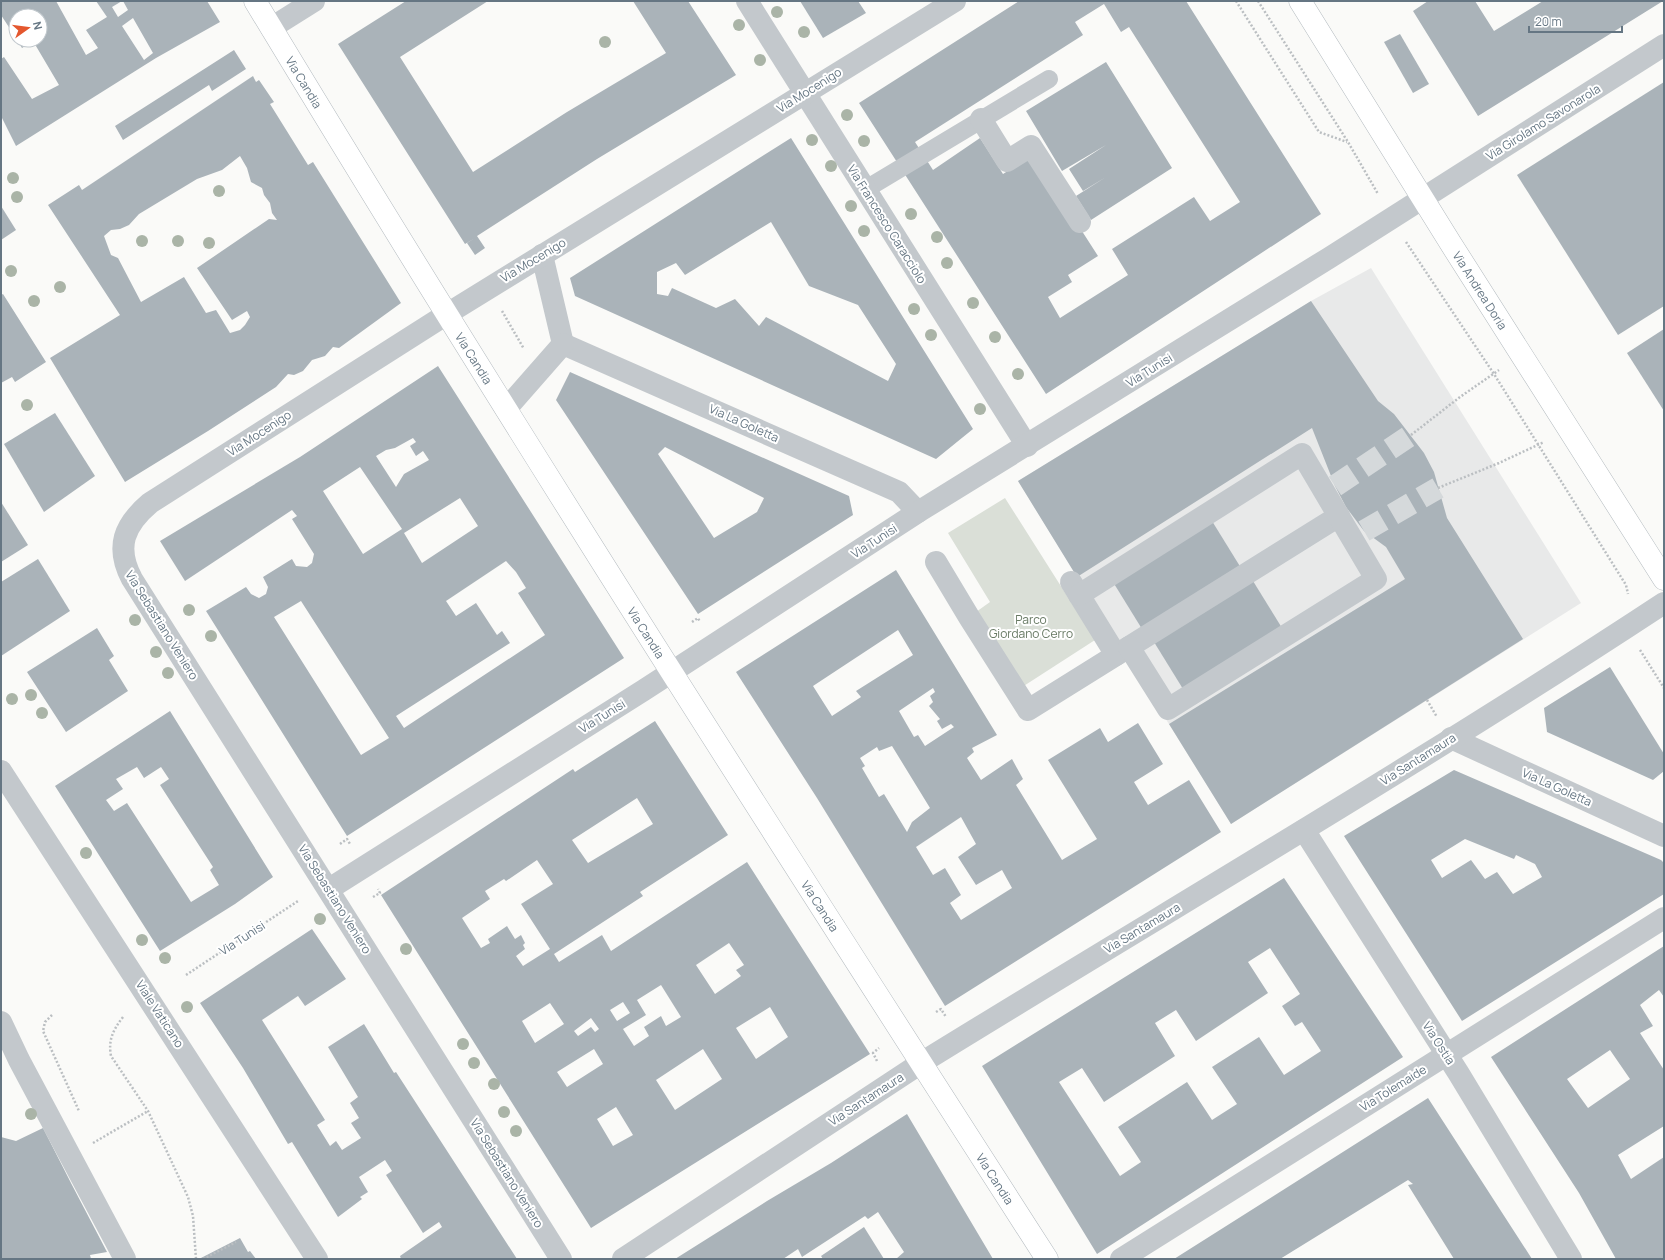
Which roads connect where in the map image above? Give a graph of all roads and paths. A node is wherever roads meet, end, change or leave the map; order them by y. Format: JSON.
{"nodes":[{"id":1,"x":255,"y":1,"type":"edge"},
{"id":2,"x":314,"y":1,"type":"edge"},
{"id":3,"x":747,"y":1,"type":"edge"},
{"id":4,"x":955,"y":1,"type":"edge"},
{"id":5,"x":1236,"y":1,"type":"edge"},
{"id":6,"x":1258,"y":1,"type":"edge"},
{"id":7,"x":1300,"y":1,"type":"edge"},
{"id":8,"x":271,"y":28,"type":"junction"},
{"id":9,"x":1664,"y":46,"type":"edge"},
{"id":10,"x":1049,"y":79,"type":"dead end"},
{"id":11,"x":804,"y":93,"type":"junction"},
{"id":12,"x":981,"y":120,"type":"junction"},
{"id":13,"x":1348,"y":142,"type":"junction"},
{"id":14,"x":866,"y":190,"type":"junction"},
{"id":15,"x":1423,"y":198,"type":"junction"},
{"id":16,"x":1392,"y":218,"type":"junction"},
{"id":17,"x":1080,"y":222,"type":"dead end"},
{"id":18,"x":542,"y":255,"type":"junction"},
{"id":19,"x":501,"y":308,"type":"dead end"},
{"id":20,"x":447,"y":314,"type":"junction"},
{"id":21,"x":563,"y":344,"type":"junction"},
{"id":22,"x":525,"y":352,"type":"dead end"},
{"id":23,"x":1522,"y":354,"type":"junction"},
{"id":24,"x":1494,"y":374,"type":"junction"},
{"id":25,"x":506,"y":409,"type":"junction"},
{"id":26,"x":1569,"y":428,"type":"junction"},
{"id":27,"x":1411,"y":435,"type":"tunnel mouth"},
{"id":28,"x":1539,"y":445,"type":"junction"},
{"id":29,"x":1027,"y":446,"type":"junction"},
{"id":30,"x":1438,"y":488,"type":"tunnel mouth"},
{"id":31,"x":918,"y":512,"type":"junction"},
{"id":32,"x":1339,"y":516,"type":"junction"},
{"id":33,"x":124,"y":535,"type":"joint"},
{"id":34,"x":936,"y":562,"type":"dead end"},
{"id":35,"x":1664,"y":579,"type":"edge"},
{"id":36,"x":1629,"y":597,"type":"dead end"},
{"id":37,"x":1664,"y":603,"type":"edge"},
{"id":38,"x":1639,"y":647,"type":"dead end"},
{"id":39,"x":1123,"y":651,"type":"junction"},
{"id":40,"x":672,"y":671,"type":"junction"},
{"id":41,"x":1664,"y":688,"type":"edge"},
{"id":42,"x":1451,"y":738,"type":"junction"},
{"id":43,"x":1,"y":771,"type":"edge"},
{"id":44,"x":1304,"y":830,"type":"junction"},
{"id":45,"x":1664,"y":836,"type":"edge"},
{"id":46,"x":347,"y":839,"type":"dead end"},
{"id":47,"x":340,"y":844,"type":"dead end"},
{"id":48,"x":329,"y":889,"type":"junction"},
{"id":49,"x":380,"y":893,"type":"dead end"},
{"id":50,"x":373,"y":897,"type":"dead end"},
{"id":51,"x":298,"y":901,"type":"dead end"},
{"id":52,"x":1664,"y":918,"type":"edge"},
{"id":53,"x":186,"y":975,"type":"dead end"},
{"id":54,"x":936,"y":1012,"type":"dead end"},
{"id":55,"x":52,"y":1015,"type":"dead end"},
{"id":56,"x":124,"y":1017,"type":"dead end"},
{"id":57,"x":948,"y":1020,"type":"dead end"},
{"id":58,"x":1,"y":1022,"type":"edge"},
{"id":59,"x":880,"y":1048,"type":"dead end"},
{"id":60,"x":1446,"y":1055,"type":"junction"},
{"id":61,"x":878,"y":1062,"type":"dead end"},
{"id":62,"x":921,"y":1063,"type":"junction"},
{"id":63,"x":148,"y":1111,"type":"junction"},
{"id":64,"x":81,"y":1114,"type":"dead end"},
{"id":65,"x":90,"y":1135,"type":"dead end"},
{"id":66,"x":94,"y":1142,"type":"junction"},
{"id":67,"x":86,"y":1146,"type":"dead end"},
{"id":68,"x":236,"y":1242,"type":"dead end"},
{"id":69,"x":125,"y":1259,"type":"edge"},
{"id":70,"x":196,"y":1259,"type":"edge"},
{"id":71,"x":203,"y":1259,"type":"edge"},
{"id":72,"x":317,"y":1259,"type":"edge"},
{"id":73,"x":561,"y":1259,"type":"edge"},
{"id":74,"x":623,"y":1259,"type":"edge"},
{"id":75,"x":1047,"y":1259,"type":"edge"},
{"id":76,"x":1121,"y":1259,"type":"edge"},
{"id":77,"x":1570,"y":1259,"type":"edge"}],
"edges":[{"from":1,"to":8,"type":"main road","name":"Via Candia"},
{"from":2,"to":8,"type":"street"},
{"from":3,"to":11,"type":"street","name":"Via Francesco Caracciolo"},
{"from":4,"to":11,"type":"street","name":"Via Mocenigo"},
{"from":5,"to":13,"type":"path"},
{"from":6,"to":13,"type":"path"},
{"from":7,"to":15,"type":"main road","name":"Via Andrea Doria"},
{"from":8,"to":20,"type":"main road","name":"Via Candia"},
{"from":9,"to":15,"type":"street","name":"Via Girolamo Savonarola"},
{"from":10,"to":12,"type":"lane"},
{"from":11,"to":14,"type":"street","name":"Via Francesco Caracciolo"},
{"from":11,"to":18,"type":"street","name":"Via Mocenigo"},
{"from":12,"to":14,"type":"lane"},
{"from":12,"to":17,"type":"street"},
{"from":13,"to":16,"type":"path"},
{"from":14,"to":29,"type":"street","name":"Via Francesco Caracciolo"},
{"from":15,"to":16,"type":"street","name":"Via Tunisi"},
{"from":15,"to":23,"type":"main road","name":"Via Andrea Doria"},
{"from":16,"to":24,"type":"path"},
{"from":16,"to":29,"type":"street","name":"Via Tunisi"},
{"from":18,"to":20,"type":"street","name":"Via Mocenigo"},
{"from":18,"to":21,"type":"street"},
{"from":19,"to":22,"type":"path"},
{"from":20,"to":25,"type":"main road","name":"Via Candia"},
{"from":20,"to":33,"type":"street","name":"Via Mocenigo"},
{"from":21,"to":25,"type":"street"},
{"from":21,"to":31,"type":"street","name":"Via La Goletta"},
{"from":23,"to":24,"type":"path"},
{"from":23,"to":26,"type":"main road","name":"Via Andrea Doria"},
{"from":24,"to":27,"type":"path"},
{"from":24,"to":28,"type":"path"},
{"from":25,"to":40,"type":"main road","name":"Via Candia"},
{"from":26,"to":28,"type":"path"},
{"from":26,"to":35,"type":"main road","name":"Via Andrea Doria"},
{"from":28,"to":30,"type":"path"},
{"from":28,"to":36,"type":"path"},
{"from":29,"to":31,"type":"street","name":"Via Tunisi"},
{"from":31,"to":40,"type":"street","name":"Via Tunisi"},
{"from":32,"to":39,"type":"street"},
{"from":32,"to":39,"type":"street"},
{"from":32,"to":39,"type":"street"},
{"from":33,"to":48,"type":"street","name":"Via Sebastiano Veniero"},
{"from":34,"to":39,"type":"street"},
{"from":37,"to":42,"type":"street","name":"Via Santamaura"},
{"from":38,"to":41,"type":"path"},
{"from":40,"to":48,"type":"street","name":"Via Tunisi"},
{"from":40,"to":62,"type":"main road","name":"Via Candia"},
{"from":42,"to":44,"type":"street","name":"Via Santamaura"},
{"from":42,"to":45,"type":"street","name":"Via La Goletta"},
{"from":43,"to":72,"type":"street","name":"Viale Vaticano"},
{"from":44,"to":60,"type":"street","name":"Via Ostia"},
{"from":44,"to":62,"type":"street","name":"Via Santamaura"},
{"from":46,"to":47,"type":"path"},
{"from":48,"to":73,"type":"street","name":"Via Sebastiano Veniero"},
{"from":49,"to":50,"type":"path"},
{"from":51,"to":53,"type":"path","name":"Via Tunisi"},
{"from":52,"to":60,"type":"street","name":"Via Tolemaide"},
{"from":54,"to":57,"type":"path"},
{"from":55,"to":64,"type":"path"},
{"from":56,"to":63,"type":"path"},
{"from":58,"to":69,"type":"street"},
{"from":59,"to":61,"type":"path"},
{"from":60,"to":76,"type":"street","name":"Via Tolemaide"},
{"from":60,"to":77,"type":"street","name":"Via Ostia"},
{"from":62,"to":74,"type":"street","name":"Via Santamaura"},
{"from":62,"to":75,"type":"main road","name":"Via Candia"},
{"from":63,"to":66,"type":"path"},
{"from":63,"to":70,"type":"path"},
{"from":65,"to":66,"type":"path"},
{"from":66,"to":67,"type":"path"},
{"from":68,"to":71,"type":"path"}]}
